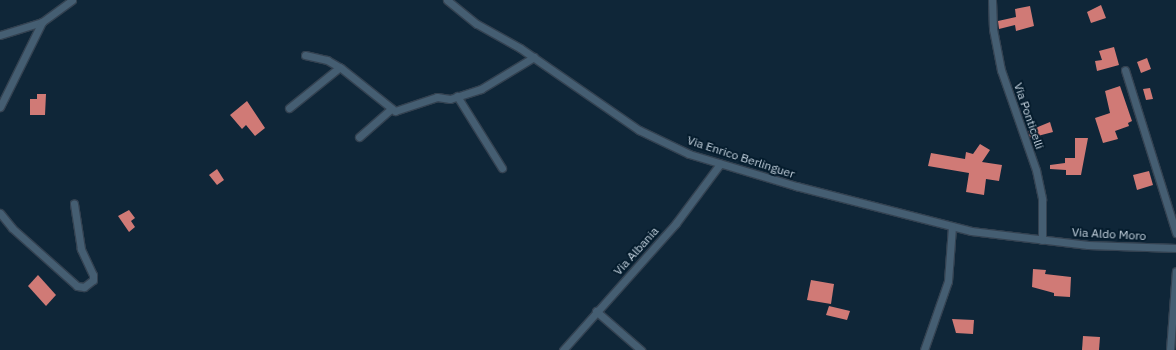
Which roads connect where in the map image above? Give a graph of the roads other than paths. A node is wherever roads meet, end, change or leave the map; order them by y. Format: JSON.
{"nodes":[{"id":1,"x":72,"y":0,"type":"edge"},
{"id":2,"x":447,"y":0,"type":"edge"},
{"id":3,"x":992,"y":0,"type":"edge"},
{"id":4,"x":42,"y":22,"type":"junction"},
{"id":5,"x":0,"y":35,"type":"edge"},
{"id":6,"x":305,"y":55,"type":"dead end"},
{"id":7,"x":534,"y":57,"type":"junction"},
{"id":8,"x":340,"y":67,"type":"junction"},
{"id":9,"x":1125,"y":70,"type":"dead end"},
{"id":10,"x":457,"y":96,"type":"junction"},
{"id":11,"x":0,"y":107,"type":"edge"},
{"id":12,"x":289,"y":108,"type":"dead end"},
{"id":13,"x":391,"y":109,"type":"junction"},
{"id":14,"x":359,"y":137,"type":"dead end"},
{"id":15,"x":720,"y":164,"type":"junction"},
{"id":16,"x":502,"y":168,"type":"dead end"},
{"id":17,"x":74,"y":204,"type":"dead end"},
{"id":18,"x":0,"y":213,"type":"edge"},
{"id":19,"x":952,"y":226,"type":"junction"},
{"id":20,"x":1176,"y":233,"type":"edge"},
{"id":21,"x":1042,"y":240,"type":"junction"},
{"id":22,"x":1176,"y":248,"type":"edge"},
{"id":23,"x":1176,"y":272,"type":"edge"},
{"id":24,"x":596,"y":312,"type":"junction"},
{"id":25,"x":563,"y":350,"type":"edge"},
{"id":26,"x":641,"y":350,"type":"edge"},
{"id":27,"x":924,"y":350,"type":"edge"},
{"id":28,"x":1170,"y":350,"type":"edge"}],
"edges":[{"from":1,"to":4,"type":"street"},
{"from":2,"to":7,"type":"street","name":"Via Enrico Berlinguer"},
{"from":3,"to":21,"type":"street","name":"Via Ponticelli"},
{"from":4,"to":5,"type":"street"},
{"from":4,"to":11,"type":"street"},
{"from":6,"to":8,"type":"street"},
{"from":7,"to":10,"type":"street"},
{"from":7,"to":15,"type":"street","name":"Via Enrico Berlinguer"},
{"from":8,"to":12,"type":"street"},
{"from":8,"to":13,"type":"street"},
{"from":9,"to":20,"type":"street"},
{"from":10,"to":13,"type":"street"},
{"from":10,"to":16,"type":"street"},
{"from":13,"to":14,"type":"street"},
{"from":15,"to":19,"type":"street","name":"Via Enrico Berlinguer"},
{"from":15,"to":24,"type":"street","name":"Via Albania"},
{"from":17,"to":18,"type":"street"},
{"from":19,"to":21,"type":"street","name":"Via Enrico Berlinguer"},
{"from":19,"to":27,"type":"street"},
{"from":21,"to":22,"type":"street","name":"Via Aldo Moro"},
{"from":23,"to":28,"type":"street"},
{"from":24,"to":25,"type":"street","name":"Via Albania"},
{"from":24,"to":26,"type":"street"}]}
